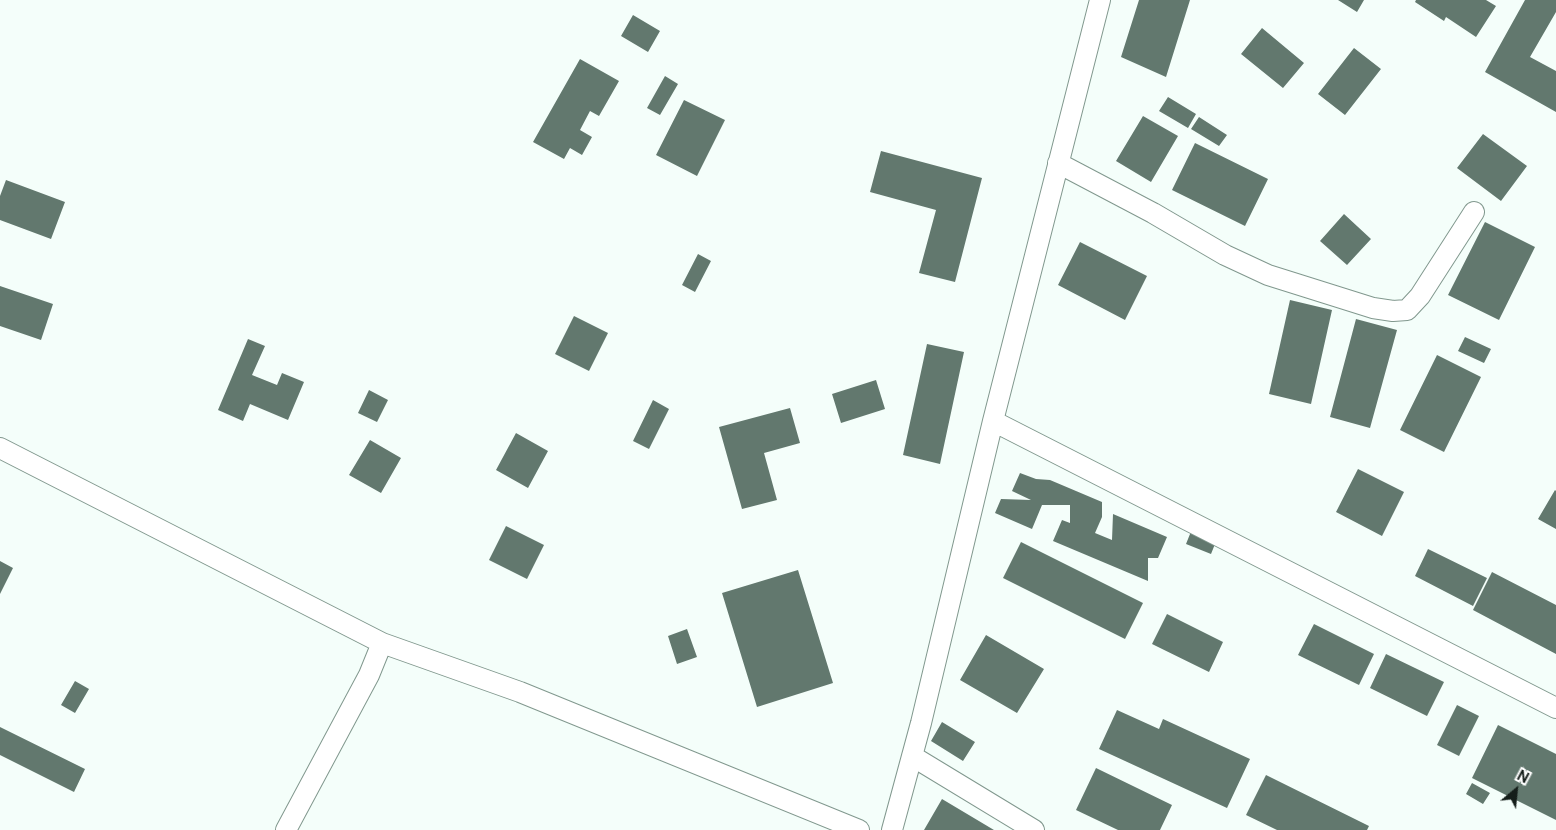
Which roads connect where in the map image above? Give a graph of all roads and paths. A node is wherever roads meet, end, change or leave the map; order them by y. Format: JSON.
{"nodes":[{"id":1,"x":1100,"y":0,"type":"edge"},
{"id":2,"x":1058,"y":163,"type":"junction"},
{"id":3,"x":1474,"y":212,"type":"dead end"},
{"id":4,"x":993,"y":420,"type":"junction"},
{"id":5,"x":0,"y":448,"type":"edge"},
{"id":6,"x":382,"y":643,"type":"junction"},
{"id":7,"x":1556,"y":708,"type":"edge"},
{"id":8,"x":912,"y":756,"type":"junction"},
{"id":9,"x":286,"y":830,"type":"edge"},
{"id":10,"x":858,"y":830,"type":"edge"},
{"id":11,"x":892,"y":830,"type":"edge"},
{"id":12,"x":1034,"y":830,"type":"edge"}],
"edges":[{"from":1,"to":2,"type":"street"},
{"from":2,"to":3,"type":"street"},
{"from":2,"to":4,"type":"street"},
{"from":4,"to":7,"type":"street"},
{"from":4,"to":8,"type":"street"},
{"from":5,"to":6,"type":"street"},
{"from":6,"to":9,"type":"street"},
{"from":6,"to":10,"type":"street"},
{"from":8,"to":11,"type":"street"},
{"from":8,"to":12,"type":"street"}]}
